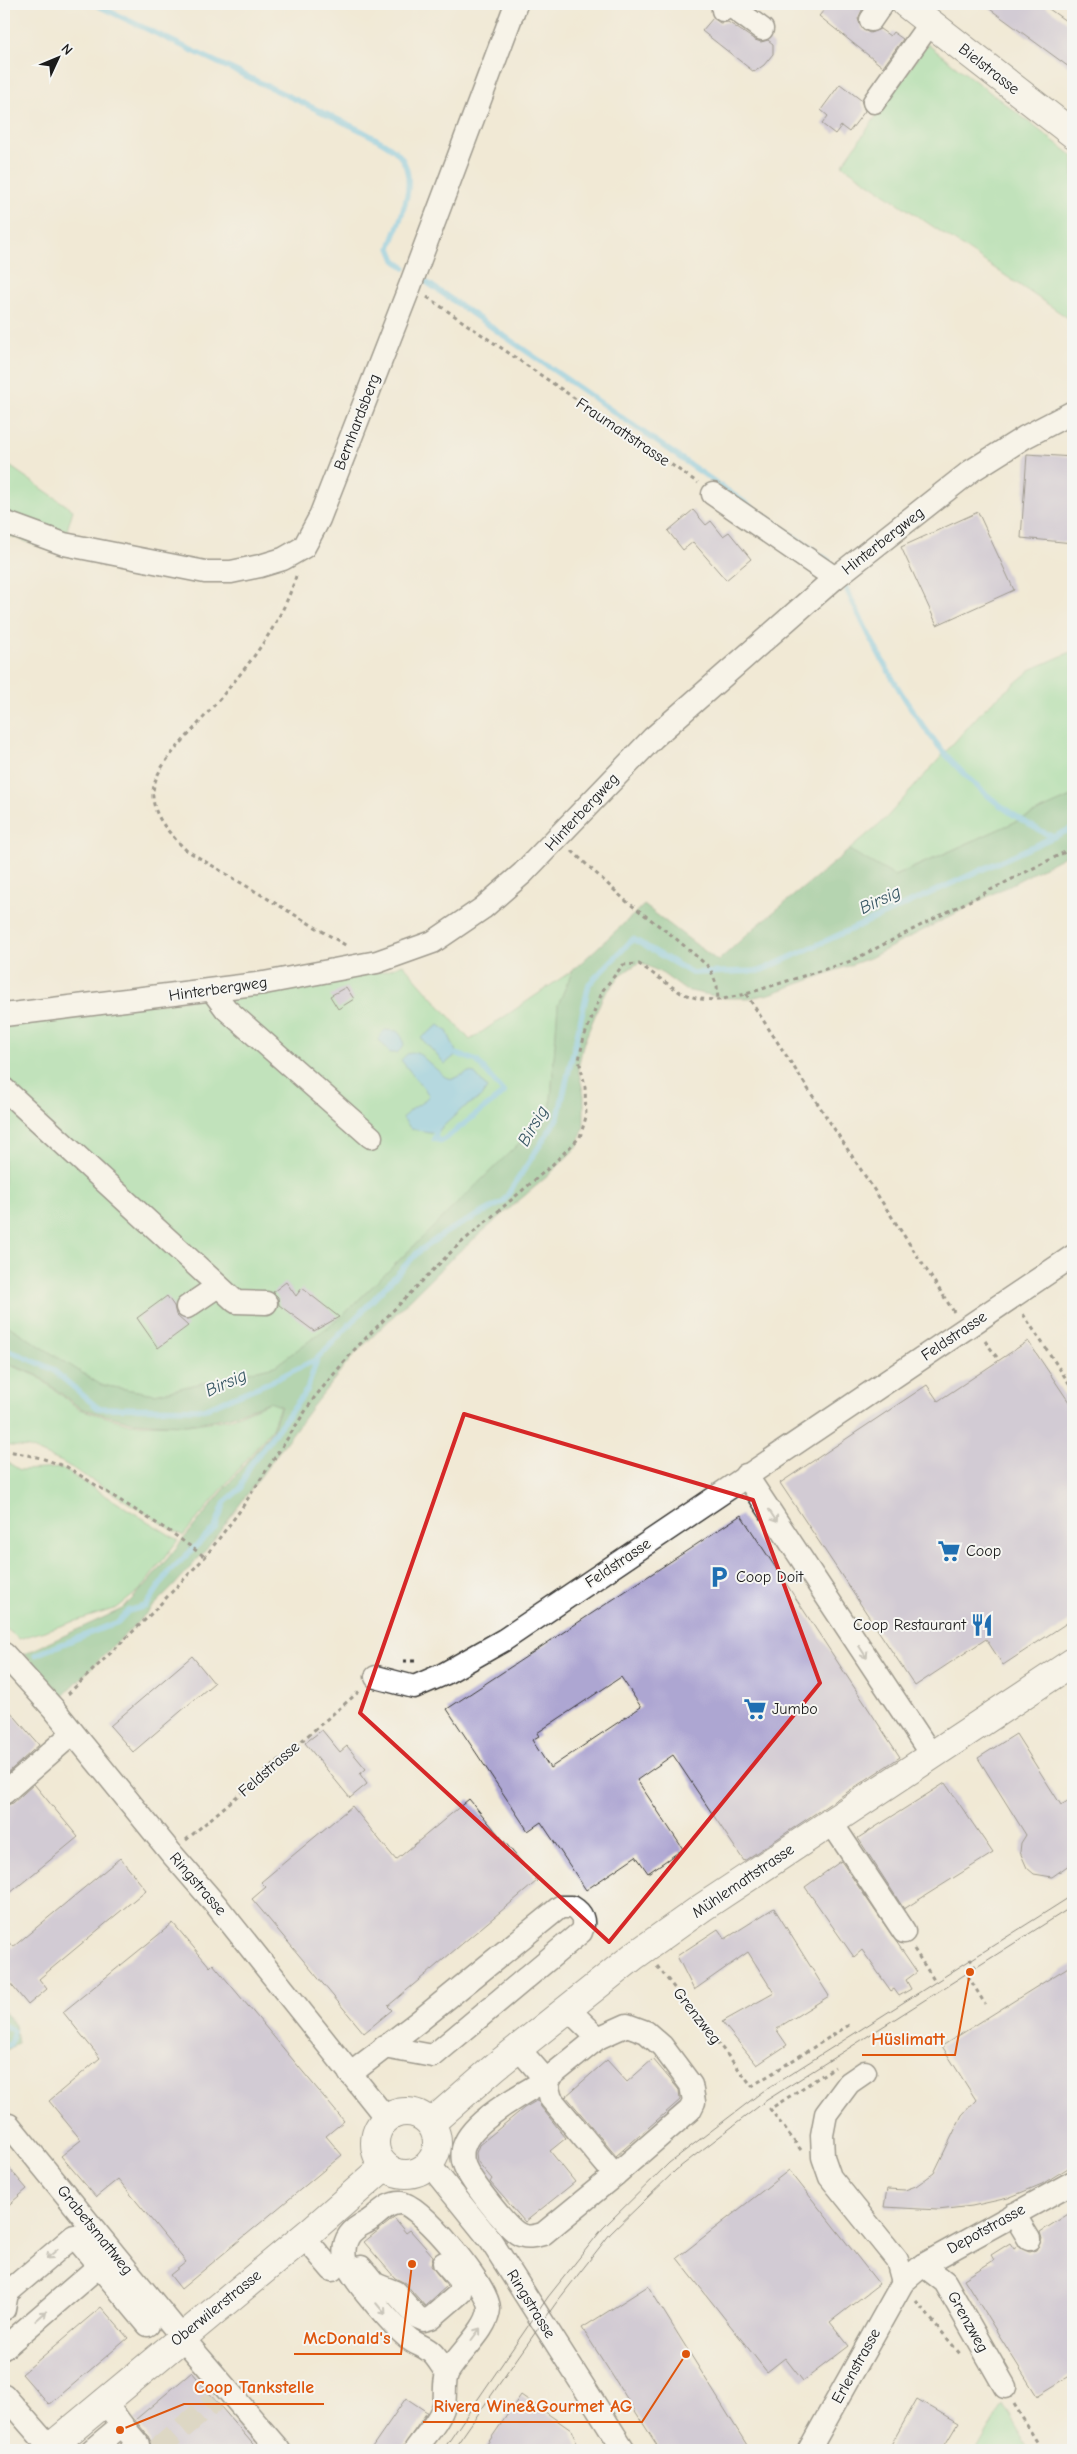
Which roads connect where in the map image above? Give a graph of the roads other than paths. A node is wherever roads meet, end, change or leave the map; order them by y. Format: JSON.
{"nodes":[{"id":1,"x":516,"y":4,"type":"edge"},
{"id":2,"x":906,"y":4,"type":"edge"},
{"id":3,"x":723,"y":10,"type":"dead end"},
{"id":4,"x":930,"y":23,"type":"junction"},
{"id":5,"x":762,"y":29,"type":"dead end"},
{"id":6,"x":874,"y":102,"type":"dead end"},
{"id":7,"x":1073,"y":134,"type":"edge"},
{"id":8,"x":1073,"y":412,"type":"edge"},
{"id":9,"x":713,"y":494,"type":"road end"},
{"id":10,"x":4,"y":522,"type":"edge"},
{"id":11,"x":835,"y":578,"type":"junction"},
{"id":12,"x":212,"y":990,"type":"junction"},
{"id":13,"x":4,"y":1015,"type":"edge"},
{"id":14,"x":4,"y":1089,"type":"edge"},
{"id":15,"x":371,"y":1137,"type":"dead end"},
{"id":16,"x":1073,"y":1256,"type":"edge"},
{"id":17,"x":218,"y":1286,"type":"junction"},
{"id":18,"x":266,"y":1303,"type":"dead end"},
{"id":19,"x":187,"y":1307,"type":"dead end"},
{"id":20,"x":746,"y":1475,"type":"junction"},
{"id":21,"x":4,"y":1654,"type":"edge"},
{"id":22,"x":1073,"y":1662,"type":"edge"},
{"id":23,"x":376,"y":1677,"type":"road end"},
{"id":24,"x":73,"y":1733,"type":"junction"},
{"id":25,"x":932,"y":1756,"type":"junction"},
{"id":26,"x":4,"y":1793,"type":"edge"},
{"id":27,"x":831,"y":1822,"type":"junction"},
{"id":28,"x":904,"y":1932,"type":"road end"},
{"id":29,"x":567,"y":2008,"type":"junction"},
{"id":30,"x":598,"y":2038,"type":"junction"},
{"id":31,"x":384,"y":2046,"type":"junction"},
{"id":32,"x":518,"y":2048,"type":"junction"},
{"id":33,"x":865,"y":2072,"type":"dead end"},
{"id":34,"x":350,"y":2074,"type":"junction"},
{"id":35,"x":546,"y":2080,"type":"junction"},
{"id":36,"x":386,"y":2118,"type":"junction"},
{"id":37,"x":431,"y":2123,"type":"junction"},
{"id":38,"x":9,"y":2125,"type":"dead end"},
{"id":39,"x":429,"y":2164,"type":"junction"},
{"id":40,"x":385,"y":2166,"type":"junction"},
{"id":41,"x":615,"y":2176,"type":"junction"},
{"id":42,"x":1073,"y":2182,"type":"edge"},
{"id":43,"x":406,"y":2204,"type":"junction"},
{"id":44,"x":1014,"y":2214,"type":"junction"},
{"id":45,"x":371,"y":2220,"type":"junction"},
{"id":46,"x":304,"y":2237,"type":"junction"},
{"id":47,"x":1029,"y":2239,"type":"dead end"},
{"id":48,"x":96,"y":2252,"type":"junction"},
{"id":49,"x":923,"y":2265,"type":"junction"},
{"id":50,"x":332,"y":2270,"type":"dead end"},
{"id":51,"x":903,"y":2282,"type":"junction"},
{"id":52,"x":4,"y":2309,"type":"edge"},
{"id":53,"x":148,"y":2325,"type":"dead end"},
{"id":54,"x":182,"y":2336,"type":"junction"},
{"id":55,"x":4,"y":2348,"type":"edge"},
{"id":56,"x":447,"y":2373,"type":"junction"},
{"id":57,"x":1004,"y":2387,"type":"dead end"},
{"id":58,"x":4,"y":2395,"type":"edge"},
{"id":59,"x":104,"y":2400,"type":"junction"},
{"id":60,"x":122,"y":2425,"type":"junction"},
{"id":61,"x":49,"y":2449,"type":"edge"},
{"id":62,"x":92,"y":2450,"type":"edge"},
{"id":63,"x":131,"y":2450,"type":"edge"},
{"id":64,"x":279,"y":2450,"type":"edge"},
{"id":65,"x":415,"y":2450,"type":"edge"},
{"id":66,"x":624,"y":2450,"type":"edge"},
{"id":67,"x":809,"y":2450,"type":"edge"}],
"edges":[{"from":1,"to":10,"type":"street","name":"Bernhardsberg"},
{"from":2,"to":4,"type":"main road","name":"Bielstrasse"},
{"from":3,"to":5,"type":"street"},
{"from":4,"to":6,"type":"street"},
{"from":4,"to":7,"type":"main road","name":"Bielstrasse"},
{"from":8,"to":11,"type":"street","name":"Hinterbergweg"},
{"from":9,"to":11,"type":"street"},
{"from":11,"to":12,"type":"street","name":"Hinterbergweg"},
{"from":12,"to":13,"type":"street","name":"Hinterbergweg"},
{"from":12,"to":15,"type":"street"},
{"from":14,"to":17,"type":"street"},
{"from":16,"to":20,"type":"street","name":"Feldstrasse"},
{"from":17,"to":18,"type":"street"},
{"from":17,"to":19,"type":"street"},
{"from":20,"to":23,"type":"street","name":"Feldstrasse"},
{"from":20,"to":25,"type":"street","one_way":true},
{"from":21,"to":24,"type":"street","name":"Ringstrasse"},
{"from":22,"to":25,"type":"main road","name":"Mühlemattstrasse"},
{"from":24,"to":26,"type":"street"},
{"from":24,"to":34,"type":"street","name":"Ringstrasse"},
{"from":25,"to":27,"type":"main road","name":"Mühlemattstrasse"},
{"from":27,"to":28,"type":"street"},
{"from":27,"to":29,"type":"main road","name":"Mühlemattstrasse"},
{"from":29,"to":30,"type":"street"},
{"from":29,"to":32,"type":"main road","name":"Mühlemattstrasse"},
{"from":30,"to":35,"type":"street"},
{"from":30,"to":41,"type":"street"},
{"from":31,"to":31,"type":"street"},
{"from":31,"to":34,"type":"street"},
{"from":32,"to":35,"type":"street"},
{"from":32,"to":37,"type":"main road","name":"Mühlemattstrasse"},
{"from":33,"to":51,"type":"street"},
{"from":34,"to":36,"type":"street","name":"Ringstrasse"},
{"from":35,"to":41,"type":"street"},
{"from":35,"to":41,"type":"street"},
{"from":36,"to":37,"type":"main road"},
{"from":36,"to":40,"type":"main road"},
{"from":37,"to":39,"type":"main road"},
{"from":38,"to":48,"type":"street","name":"Grabetsmattweg"},
{"from":39,"to":40,"type":"main road"},
{"from":39,"to":66,"type":"street","name":"Ringstrasse"},
{"from":40,"to":46,"type":"main road","name":"Oberwilerstrasse"},
{"from":42,"to":44,"type":"street","name":"Depotstrasse"},
{"from":43,"to":45,"type":"street"},
{"from":43,"to":45,"type":"street"},
{"from":56,"to":43,"type":"street","one_way":true},
{"from":44,"to":47,"type":"street"},
{"from":44,"to":49,"type":"street","name":"Depotstrasse"},
{"from":45,"to":56,"type":"street","one_way":true},
{"from":46,"to":50,"type":"street"},
{"from":46,"to":54,"type":"main road","name":"Oberwilerstrasse"},
{"from":48,"to":52,"type":"street","one_way":true},
{"from":48,"to":53,"type":"street"},
{"from":48,"to":54,"type":"street","name":"Grabetsmattweg"},
{"from":55,"to":48,"type":"street","one_way":true},
{"from":49,"to":51,"type":"street","name":"Depotstrasse"},
{"from":49,"to":57,"type":"street","name":"Grenzweg"},
{"from":51,"to":67,"type":"street","name":"Erlenstrasse"},
{"from":54,"to":59,"type":"main road","name":"Oberwilerstrasse"},
{"from":54,"to":64,"type":"street","name":"Grabetsmattweg"},
{"from":56,"to":65,"type":"street"},
{"from":58,"to":61,"type":"street"},
{"from":59,"to":60,"type":"street"},
{"from":59,"to":61,"type":"main road","name":"Oberwilerstrasse"},
{"from":60,"to":62,"type":"street"},
{"from":60,"to":63,"type":"street"}]}
